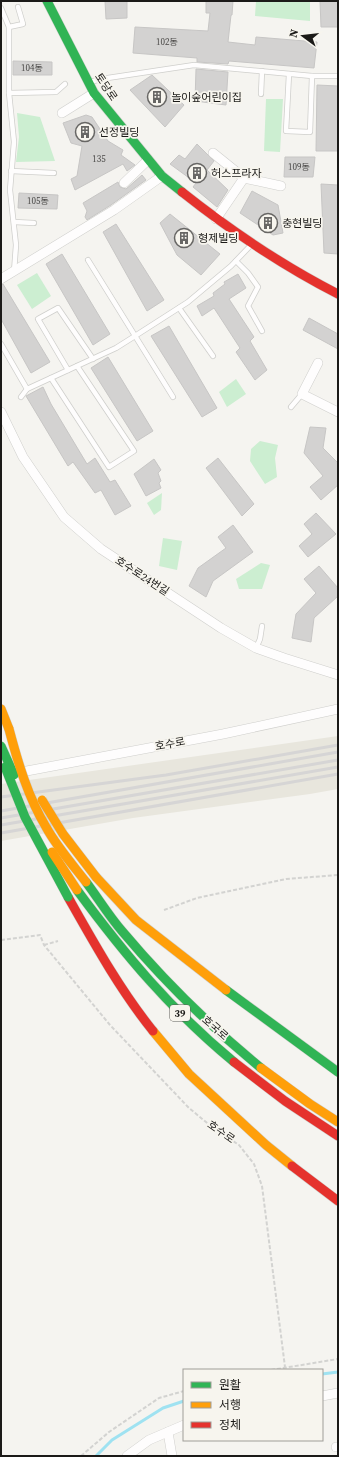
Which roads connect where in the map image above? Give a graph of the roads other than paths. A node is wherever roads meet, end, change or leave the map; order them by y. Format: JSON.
{"nodes":[{"id":1,"x":48,"y":1,"type":"edge"},
{"id":2,"x":18,"y":7,"type":"dead end"},
{"id":3,"x":1,"y":8,"type":"edge"},
{"id":4,"x":9,"y":27,"type":"junction"},
{"id":5,"x":262,"y":71,"type":"junction"},
{"id":6,"x":288,"y":74,"type":"junction"},
{"id":7,"x":312,"y":76,"type":"junction"},
{"id":8,"x":338,"y":76,"type":"edge"},
{"id":9,"x":87,"y":83,"type":"junction"},
{"id":10,"x":65,"y":84,"type":"dead end"},
{"id":11,"x":9,"y":93,"type":"junction"},
{"id":12,"x":94,"y":93,"type":"junction"},
{"id":13,"x":261,"y":94,"type":"dead end"},
{"id":14,"x":62,"y":113,"type":"dead end"},
{"id":15,"x":213,"y":153,"type":"dead end"},
{"id":16,"x":148,"y":160,"type":"junction"},
{"id":17,"x":12,"y":171,"type":"junction"},
{"id":18,"x":54,"y":173,"type":"dead end"},
{"id":19,"x":162,"y":176,"type":"junction"},
{"id":20,"x":244,"y":178,"type":"junction"},
{"id":21,"x":124,"y":182,"type":"dead end"},
{"id":22,"x":281,"y":186,"type":"dead end"},
{"id":23,"x":216,"y":220,"type":"junction"},
{"id":24,"x":14,"y":222,"type":"junction"},
{"id":25,"x":34,"y":223,"type":"dead end"},
{"id":26,"x":253,"y":242,"type":"junction"},
{"id":27,"x":88,"y":260,"type":"dead end"},
{"id":28,"x":236,"y":261,"type":"junction"},
{"id":29,"x":14,"y":272,"type":"junction"},
{"id":30,"x":1,"y":279,"type":"edge"},
{"id":31,"x":338,"y":294,"type":"edge"},
{"id":32,"x":179,"y":308,"type":"junction"},
{"id":33,"x":262,"y":331,"type":"dead end"},
{"id":34,"x":135,"y":336,"type":"junction"},
{"id":35,"x":1,"y":344,"type":"edge"},
{"id":36,"x":213,"y":356,"type":"dead end"},
{"id":37,"x":93,"y":359,"type":"junction"},
{"id":38,"x":318,"y":363,"type":"dead end"},
{"id":39,"x":77,"y":366,"type":"junction"},
{"id":40,"x":68,"y":370,"type":"junction"},
{"id":41,"x":51,"y":378,"type":"junction"},
{"id":42,"x":27,"y":389,"type":"junction"},
{"id":43,"x":302,"y":394,"type":"junction"},
{"id":44,"x":21,"y":397,"type":"dead end"},
{"id":45,"x":173,"y":397,"type":"dead end"},
{"id":46,"x":291,"y":407,"type":"dead end"},
{"id":47,"x":1,"y":412,"type":"edge"},
{"id":48,"x":338,"y":412,"type":"edge"},
{"id":49,"x":262,"y":626,"type":"dead end"},
{"id":50,"x":256,"y":648,"type":"junction"},
{"id":51,"x":338,"y":675,"type":"edge"},
{"id":52,"x":1,"y":703,"type":"edge"},
{"id":53,"x":338,"y":709,"type":"edge"},
{"id":54,"x":1,"y":710,"type":"edge"},
{"id":55,"x":9,"y":729,"type":"junction"},
{"id":56,"x":1,"y":746,"type":"edge"},
{"id":57,"x":1,"y":753,"type":"edge"},
{"id":58,"x":1,"y":776,"type":"edge"},
{"id":59,"x":338,"y":1061,"type":"edge"},
{"id":60,"x":324,"y":1062,"type":"junction"},
{"id":61,"x":338,"y":1072,"type":"edge"},
{"id":62,"x":338,"y":1122,"type":"edge"},
{"id":63,"x":338,"y":1136,"type":"edge"},
{"id":64,"x":338,"y":1201,"type":"edge"},
{"id":65,"x":338,"y":1393,"type":"edge"},
{"id":66,"x":323,"y":1396,"type":"edge"},
{"id":67,"x":183,"y":1425,"type":"edge"},
{"id":68,"x":168,"y":1432,"type":"junction"},
{"id":69,"x":127,"y":1456,"type":"edge"},
{"id":70,"x":172,"y":1456,"type":"edge"}],
"edges":[{"from":1,"to":9,"type":"main road","name":"토당로"},
{"from":2,"to":4,"type":"lane"},
{"from":3,"to":4,"type":"lane"},
{"from":4,"to":11,"type":"lane"},
{"from":5,"to":6,"type":"lane"},
{"from":5,"to":9,"type":"lane"},
{"from":5,"to":13,"type":"lane"},
{"from":6,"to":7,"type":"lane"},
{"from":6,"to":7,"type":"lane"},
{"from":7,"to":8,"type":"lane"},
{"from":9,"to":12,"type":"main road","name":"토당로"},
{"from":10,"to":11,"type":"lane"},
{"from":11,"to":17,"type":"lane"},
{"from":12,"to":14,"type":"street"},
{"from":12,"to":16,"type":"main road","name":"토당로"},
{"from":15,"to":20,"type":"street"},
{"from":16,"to":19,"type":"main road","name":"토당로"},
{"from":16,"to":21,"type":"street"},
{"from":17,"to":18,"type":"lane"},
{"from":17,"to":24,"type":"lane"},
{"from":19,"to":23,"type":"main road","name":"토당로"},
{"from":19,"to":29,"type":"street"},
{"from":20,"to":22,"type":"street"},
{"from":20,"to":23,"type":"street"},
{"from":23,"to":26,"type":"main road","name":"토당로"},
{"from":24,"to":25,"type":"lane"},
{"from":24,"to":29,"type":"lane"},
{"from":26,"to":28,"type":"lane"},
{"from":26,"to":31,"type":"main road","name":"토당로"},
{"from":27,"to":34,"type":"lane"},
{"from":28,"to":32,"type":"lane"},
{"from":28,"to":33,"type":"lane"},
{"from":29,"to":30,"type":"street"},
{"from":32,"to":34,"type":"lane"},
{"from":32,"to":36,"type":"lane"},
{"from":34,"to":37,"type":"lane"},
{"from":34,"to":45,"type":"lane"},
{"from":35,"to":42,"type":"lane"},
{"from":37,"to":39,"type":"lane"},
{"from":37,"to":40,"type":"lane"},
{"from":38,"to":43,"type":"street"},
{"from":39,"to":40,"type":"lane"},
{"from":39,"to":41,"type":"lane"},
{"from":40,"to":41,"type":"lane"},
{"from":41,"to":42,"type":"lane"},
{"from":42,"to":44,"type":"lane"},
{"from":43,"to":46,"type":"lane"},
{"from":43,"to":48,"type":"street"},
{"from":47,"to":50,"type":"street","name":"호수로24번길"},
{"from":49,"to":50,"type":"lane"},
{"from":50,"to":51,"type":"street","name":"호수로24번길"},
{"from":52,"to":55,"type":"main road"},
{"from":53,"to":58,"type":"street","name":"호수로"},
{"from":54,"to":55,"type":"main road","number":"39"},
{"from":55,"to":60,"type":"main road","bridge":true},
{"from":55,"to":62,"type":"main road","name":"호국로","number":"39","bridge":true},
{"from":56,"to":63,"type":"main road","name":"호국로","number":"39","bridge":true},
{"from":57,"to":64,"type":"main road","bridge":true},
{"from":59,"to":60,"type":"main road"},
{"from":60,"to":61,"type":"main road"},
{"from":65,"to":66,"type":"street"},
{"from":67,"to":68,"type":"street"},
{"from":68,"to":69,"type":"street"},
{"from":68,"to":70,"type":"street"}]}
